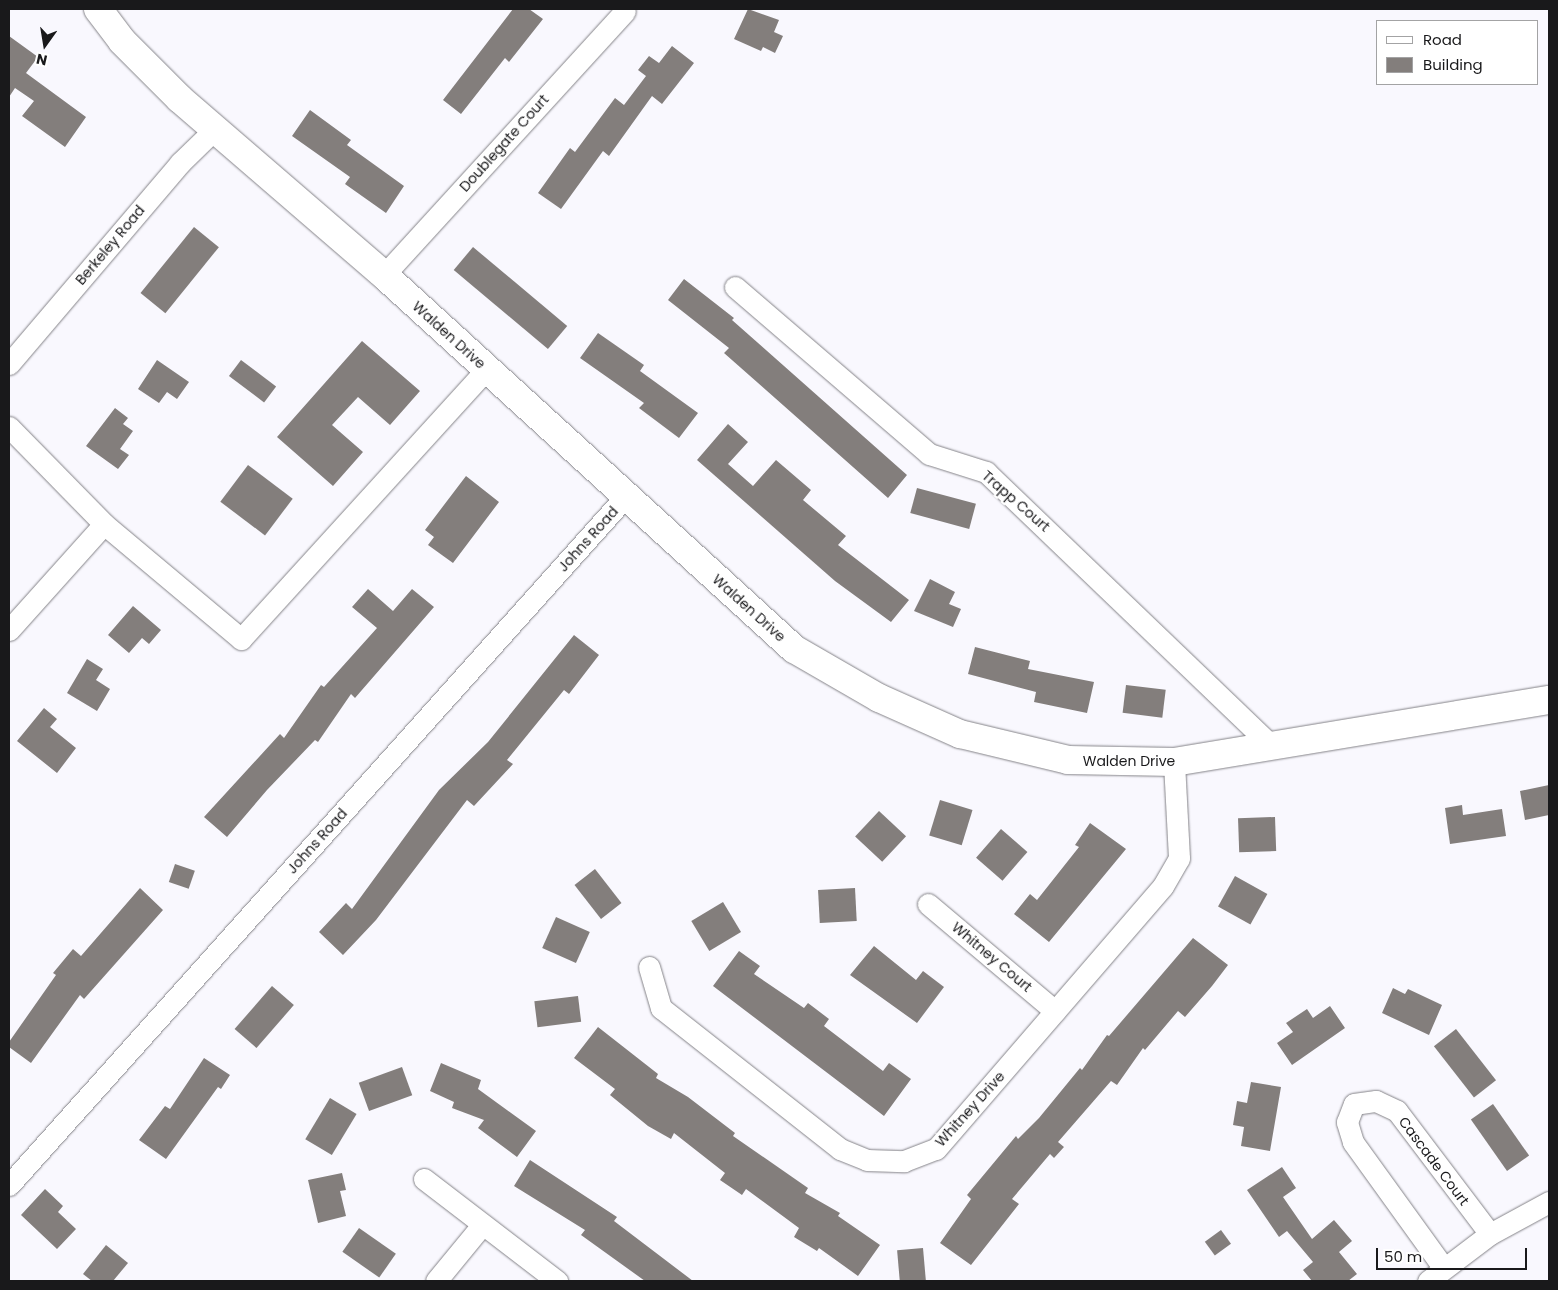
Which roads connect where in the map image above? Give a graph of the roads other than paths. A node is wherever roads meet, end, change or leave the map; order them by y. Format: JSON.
{"nodes":[{"id":1,"x":85,"y":9,"type":"edge"},
{"id":2,"x":98,"y":9,"type":"edge"},
{"id":3,"x":625,"y":11,"type":"dead end"},
{"id":4,"x":122,"y":41,"type":"junction"},
{"id":5,"x":215,"y":128,"type":"junction"},
{"id":6,"x":384,"y":275,"type":"junction"},
{"id":7,"x":735,"y":287,"type":"dead end"},
{"id":8,"x":9,"y":364,"type":"edge"},
{"id":9,"x":487,"y":369,"type":"junction"},
{"id":10,"x":9,"y":427,"type":"edge"},
{"id":11,"x":626,"y":496,"type":"junction"},
{"id":12,"x":104,"y":524,"type":"junction"},
{"id":13,"x":9,"y":630,"type":"edge"},
{"id":14,"x":1549,"y":700,"type":"edge"},
{"id":15,"x":1274,"y":747,"type":"junction"},
{"id":16,"x":1174,"y":762,"type":"junction"},
{"id":17,"x":928,"y":904,"type":"dead end"},
{"id":18,"x":649,"y":967,"type":"dead end"},
{"id":19,"x":1055,"y":1011,"type":"junction"},
{"id":20,"x":424,"y":1179,"type":"dead end"},
{"id":21,"x":9,"y":1185,"type":"edge"},
{"id":22,"x":1549,"y":1202,"type":"edge"},
{"id":23,"x":482,"y":1225,"type":"junction"},
{"id":24,"x":1490,"y":1234,"type":"junction"},
{"id":25,"x":1435,"y":1274,"type":"edge"},
{"id":26,"x":436,"y":1281,"type":"edge"},
{"id":27,"x":557,"y":1281,"type":"edge"}],
"edges":[{"from":1,"to":4,"type":"street","name":"Walden Drive"},
{"from":2,"to":4,"type":"street","name":"Walden Drive"},
{"from":3,"to":6,"type":"street","name":"Doublegate Court"},
{"from":4,"to":5,"type":"street","name":"Walden Drive"},
{"from":5,"to":6,"type":"street","name":"Walden Drive"},
{"from":5,"to":8,"type":"street","name":"Berkeley Road"},
{"from":6,"to":9,"type":"street","name":"Walden Drive"},
{"from":7,"to":15,"type":"street","name":"Trapp Court"},
{"from":9,"to":11,"type":"street","name":"Walden Drive"},
{"from":9,"to":12,"type":"street"},
{"from":10,"to":12,"type":"street"},
{"from":11,"to":16,"type":"street","name":"Walden Drive"},
{"from":11,"to":21,"type":"street","name":"Johns Road"},
{"from":12,"to":13,"type":"street"},
{"from":14,"to":15,"type":"street","name":"Walden Drive"},
{"from":15,"to":16,"type":"street","name":"Walden Drive"},
{"from":16,"to":19,"type":"street","name":"Whitney Drive"},
{"from":17,"to":19,"type":"street","name":"Whitney Court"},
{"from":18,"to":19,"type":"street","name":"Whitney Drive"},
{"from":20,"to":23,"type":"street"},
{"from":22,"to":24,"type":"street"},
{"from":23,"to":26,"type":"street"},
{"from":23,"to":27,"type":"street"},
{"from":24,"to":25,"type":"street"},
{"from":24,"to":25,"type":"street","name":"Cascade Court"}]}
